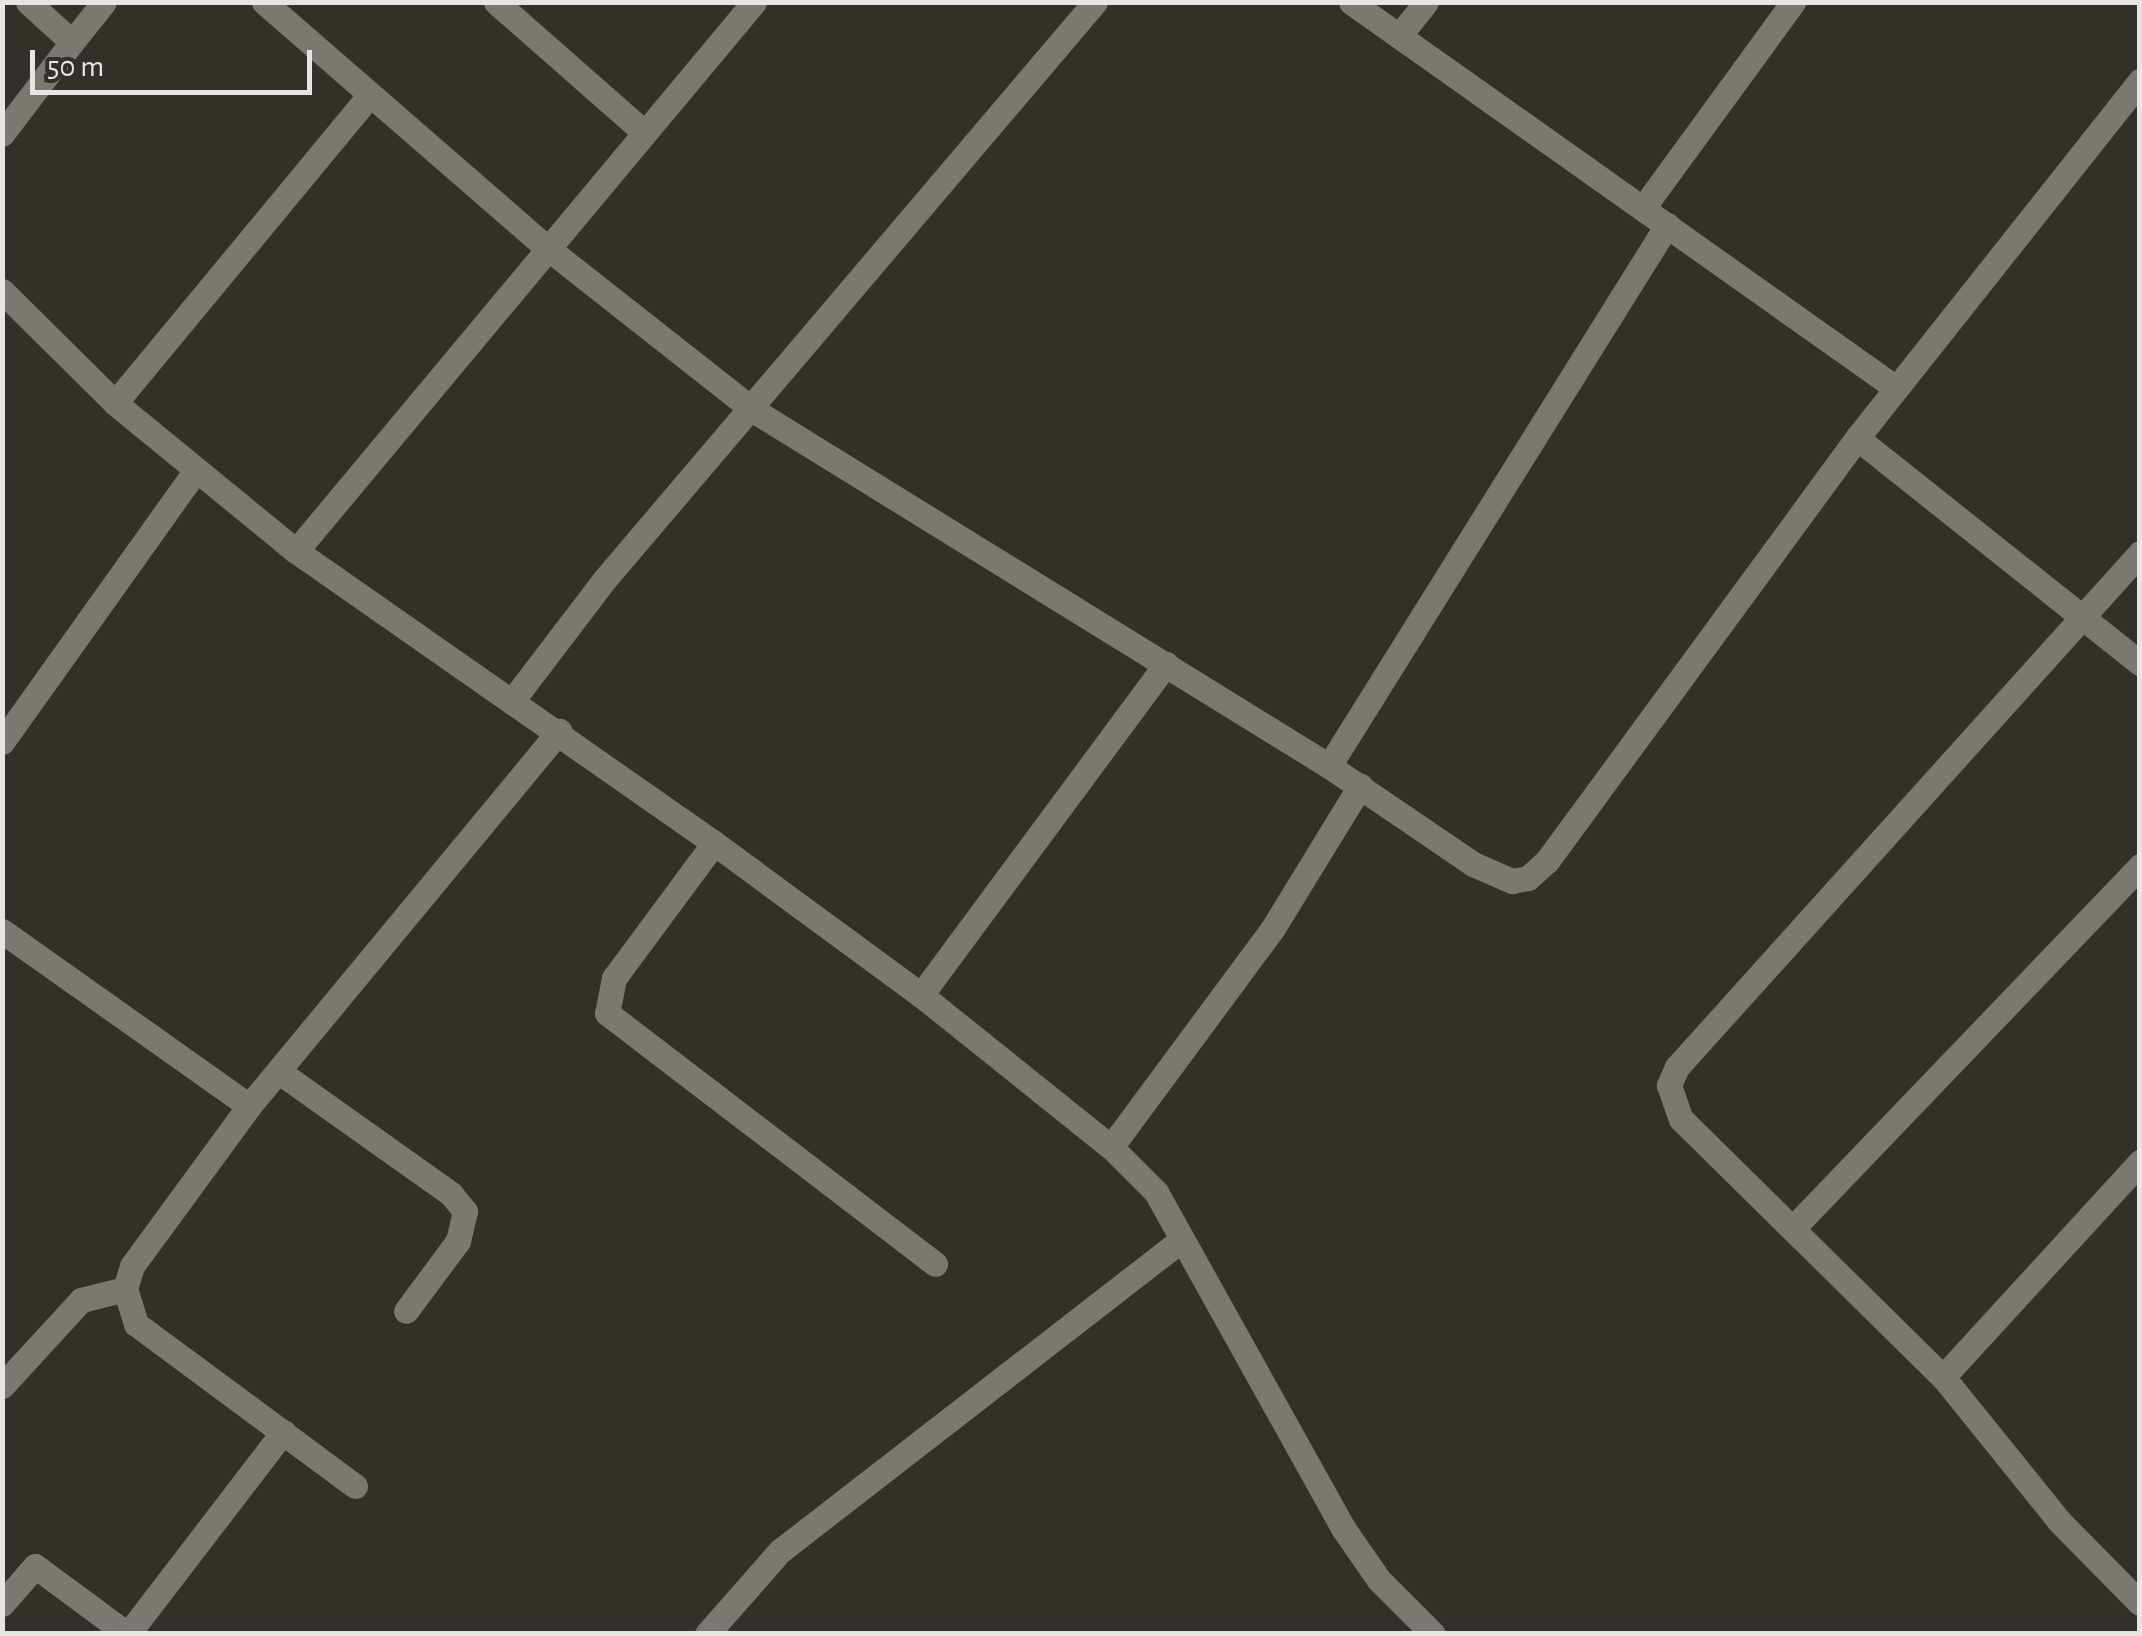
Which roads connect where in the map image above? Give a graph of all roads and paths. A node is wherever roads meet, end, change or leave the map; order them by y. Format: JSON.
{"nodes":[{"id":1,"x":28,"y":2,"type":"edge"},
{"id":2,"x":104,"y":2,"type":"edge"},
{"id":3,"x":496,"y":2,"type":"edge"},
{"id":4,"x":754,"y":2,"type":"edge"},
{"id":5,"x":1095,"y":2,"type":"edge"},
{"id":6,"x":1351,"y":2,"type":"edge"},
{"id":7,"x":1426,"y":2,"type":"edge"},
{"id":8,"x":1793,"y":2,"type":"edge"},
{"id":9,"x":265,"y":3,"type":"edge"},
{"id":10,"x":1398,"y":36,"type":"junction"},
{"id":11,"x":72,"y":42,"type":"junction"},
{"id":12,"x":2140,"y":81,"type":"edge"},
{"id":13,"x":369,"y":96,"type":"junction"},
{"id":14,"x":644,"y":132,"type":"junction"},
{"id":15,"x":2,"y":134,"type":"edge"},
{"id":16,"x":1643,"y":208,"type":"junction"},
{"id":17,"x":1667,"y":225,"type":"junction"},
{"id":18,"x":546,"y":247,"type":"junction"},
{"id":19,"x":2,"y":291,"type":"edge"},
{"id":20,"x":1896,"y":388,"type":"junction"},
{"id":21,"x":115,"y":403,"type":"junction"},
{"id":22,"x":753,"y":410,"type":"junction"},
{"id":23,"x":1857,"y":438,"type":"junction"},
{"id":24,"x":196,"y":470,"type":"junction"},
{"id":25,"x":296,"y":552,"type":"junction"},
{"id":26,"x":2140,"y":553,"type":"edge"},
{"id":27,"x":2085,"y":614,"type":"junction"},
{"id":28,"x":2140,"y":663,"type":"edge"},
{"id":29,"x":1166,"y":664,"type":"junction"},
{"id":30,"x":512,"y":701,"type":"junction"},
{"id":31,"x":560,"y":731,"type":"junction"},
{"id":32,"x":2,"y":742,"type":"edge"},
{"id":33,"x":1329,"y":766,"type":"junction"},
{"id":34,"x":1360,"y":786,"type":"junction"},
{"id":35,"x":714,"y":842,"type":"junction"},
{"id":36,"x":2140,"y":866,"type":"edge"},
{"id":37,"x":2,"y":930,"type":"edge"},
{"id":38,"x":921,"y":995,"type":"junction"},
{"id":39,"x":278,"y":1072,"type":"junction"},
{"id":40,"x":250,"y":1106,"type":"junction"},
{"id":41,"x":1111,"y":1147,"type":"junction"},
{"id":42,"x":2140,"y":1162,"type":"edge"},
{"id":43,"x":1795,"y":1226,"type":"junction"},
{"id":44,"x":1180,"y":1241,"type":"junction"},
{"id":45,"x":935,"y":1264,"type":"dead end"},
{"id":46,"x":125,"y":1289,"type":"junction"},
{"id":47,"x":406,"y":1311,"type":"dead end"},
{"id":48,"x":1943,"y":1377,"type":"junction"},
{"id":49,"x":2,"y":1386,"type":"edge"},
{"id":50,"x":283,"y":1432,"type":"junction"},
{"id":51,"x":355,"y":1486,"type":"dead end"},
{"id":52,"x":2140,"y":1603,"type":"edge"},
{"id":53,"x":2,"y":1604,"type":"edge"},
{"id":54,"x":128,"y":1634,"type":"edge"},
{"id":55,"x":707,"y":1634,"type":"edge"},
{"id":56,"x":1433,"y":1634,"type":"edge"}],
"edges":[{"from":1,"to":11,"type":"street"},
{"from":2,"to":11,"type":"street"},
{"from":3,"to":14,"type":"street"},
{"from":4,"to":14,"type":"street"},
{"from":5,"to":22,"type":"street"},
{"from":6,"to":10,"type":"street"},
{"from":7,"to":10,"type":"street"},
{"from":8,"to":16,"type":"street"},
{"from":9,"to":13,"type":"street"},
{"from":10,"to":16,"type":"street"},
{"from":11,"to":15,"type":"street"},
{"from":12,"to":20,"type":"street"},
{"from":13,"to":18,"type":"street"},
{"from":13,"to":21,"type":"street"},
{"from":14,"to":18,"type":"street"},
{"from":16,"to":17,"type":"street"},
{"from":17,"to":20,"type":"street"},
{"from":17,"to":33,"type":"street"},
{"from":18,"to":22,"type":"street"},
{"from":18,"to":25,"type":"street"},
{"from":19,"to":21,"type":"street"},
{"from":20,"to":23,"type":"street"},
{"from":21,"to":24,"type":"street"},
{"from":22,"to":29,"type":"street"},
{"from":22,"to":30,"type":"street"},
{"from":23,"to":27,"type":"street"},
{"from":23,"to":34,"type":"street"},
{"from":24,"to":25,"type":"street"},
{"from":24,"to":32,"type":"street"},
{"from":25,"to":30,"type":"street"},
{"from":26,"to":27,"type":"street"},
{"from":27,"to":28,"type":"street"},
{"from":27,"to":43,"type":"street"},
{"from":29,"to":33,"type":"street"},
{"from":29,"to":38,"type":"street"},
{"from":30,"to":31,"type":"street"},
{"from":31,"to":35,"type":"street"},
{"from":31,"to":39,"type":"street"},
{"from":33,"to":34,"type":"street"},
{"from":34,"to":41,"type":"street"},
{"from":35,"to":38,"type":"street"},
{"from":35,"to":45,"type":"street"},
{"from":36,"to":43,"type":"street"},
{"from":37,"to":40,"type":"street"},
{"from":38,"to":41,"type":"street"},
{"from":39,"to":40,"type":"street"},
{"from":39,"to":47,"type":"street"},
{"from":40,"to":46,"type":"street"},
{"from":41,"to":44,"type":"street"},
{"from":42,"to":48,"type":"street"},
{"from":43,"to":48,"type":"street"},
{"from":44,"to":55,"type":"street"},
{"from":44,"to":56,"type":"street"},
{"from":46,"to":49,"type":"street"},
{"from":46,"to":50,"type":"street"},
{"from":48,"to":52,"type":"street"},
{"from":50,"to":51,"type":"street"},
{"from":50,"to":54,"type":"street"},
{"from":53,"to":54,"type":"street"}]}
